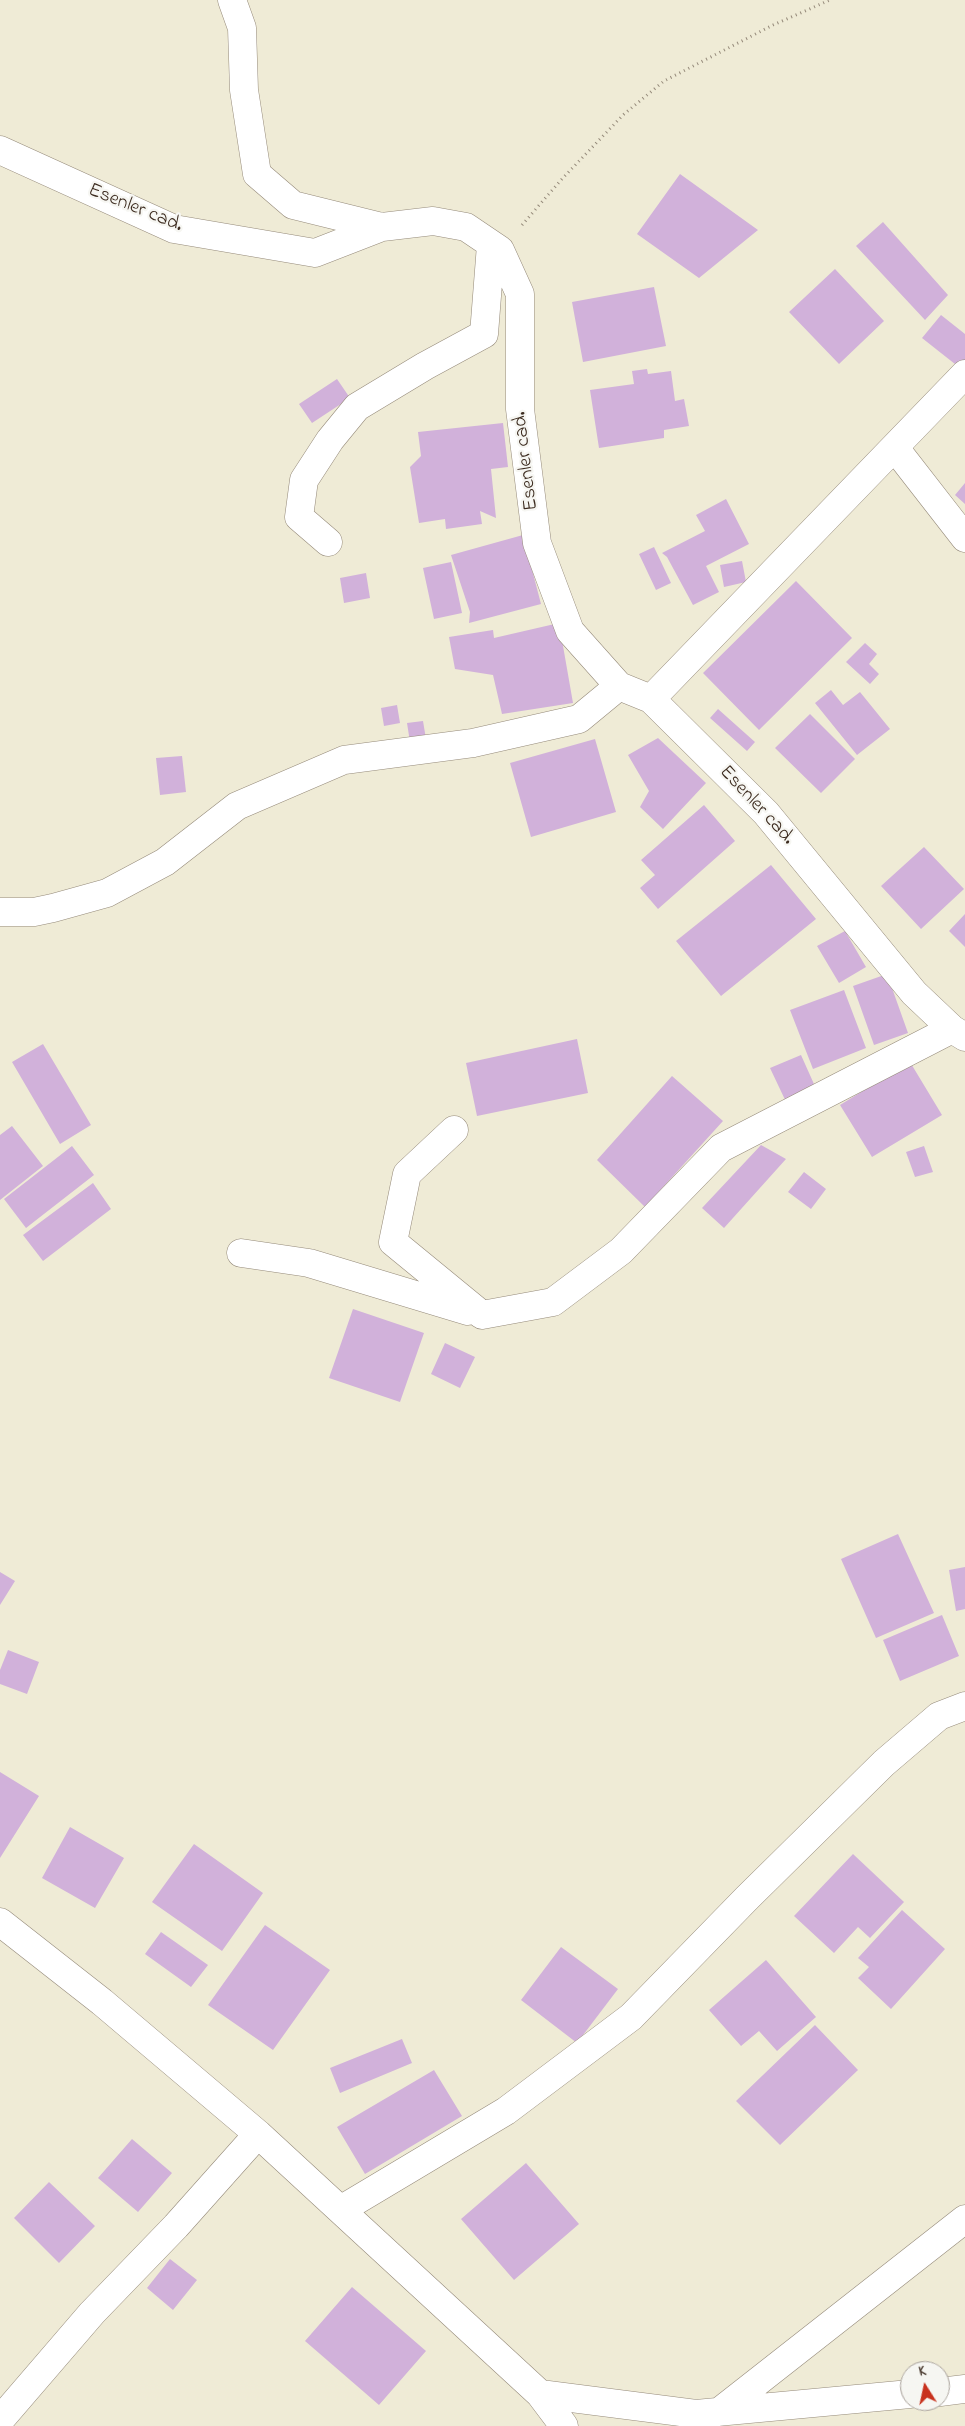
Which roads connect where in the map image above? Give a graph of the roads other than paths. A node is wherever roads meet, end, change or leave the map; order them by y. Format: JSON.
{"nodes":[{"id":1,"x":232,"y":0,"type":"edge"},
{"id":2,"x":0,"y":150,"type":"edge"},
{"id":3,"x":382,"y":227,"type":"junction"},
{"id":4,"x":496,"y":248,"type":"junction"},
{"id":5,"x":965,"y":374,"type":"edge"},
{"id":6,"x":895,"y":448,"type":"junction"},
{"id":7,"x":965,"y":538,"type":"edge"},
{"id":8,"x":328,"y":542,"type":"dead end"},
{"id":9,"x":618,"y":686,"type":"junction"},
{"id":10,"x":651,"y":699,"type":"junction"},
{"id":11,"x":0,"y":912,"type":"edge"},
{"id":12,"x":958,"y":1033,"type":"edge"},
{"id":13,"x":454,"y":1130,"type":"dead end"},
{"id":14,"x":241,"y":1253,"type":"dead end"},
{"id":15,"x":482,"y":1315,"type":"junction"},
{"id":16,"x":965,"y":1706,"type":"edge"},
{"id":17,"x":0,"y":1922,"type":"edge"},
{"id":18,"x":258,"y":2134,"type":"junction"},
{"id":19,"x":342,"y":2209,"type":"junction"},
{"id":20,"x":965,"y":2219,"type":"edge"},
{"id":21,"x":965,"y":2389,"type":"edge"},
{"id":22,"x":950,"y":2391,"type":"edge"},
{"id":23,"x":540,"y":2394,"type":"junction"},
{"id":24,"x":900,"y":2395,"type":"edge"},
{"id":25,"x":719,"y":2412,"type":"junction"},
{"id":26,"x":0,"y":2420,"type":"edge"},
{"id":27,"x":564,"y":2426,"type":"edge"}],
"edges":[{"from":1,"to":3,"type":"street"},
{"from":2,"to":3,"type":"street","name":"Esenler cad."},
{"from":3,"to":4,"type":"street","name":"Esenler cad."},
{"from":4,"to":8,"type":"street"},
{"from":4,"to":9,"type":"street","name":"Esenler cad."},
{"from":5,"to":6,"type":"street"},
{"from":6,"to":7,"type":"street"},
{"from":6,"to":10,"type":"street"},
{"from":9,"to":10,"type":"street","name":"Esenler cad."},
{"from":9,"to":11,"type":"street"},
{"from":10,"to":12,"type":"street","name":"Esenler cad."},
{"from":12,"to":15,"type":"street"},
{"from":13,"to":15,"type":"street"},
{"from":14,"to":15,"type":"street"},
{"from":16,"to":19,"type":"street"},
{"from":17,"to":18,"type":"street"},
{"from":18,"to":19,"type":"street"},
{"from":18,"to":26,"type":"street"},
{"from":19,"to":23,"type":"street"},
{"from":20,"to":25,"type":"street"},
{"from":21,"to":22,"type":"street"},
{"from":23,"to":25,"type":"street"},
{"from":23,"to":27,"type":"street"},
{"from":24,"to":25,"type":"street"}]}
